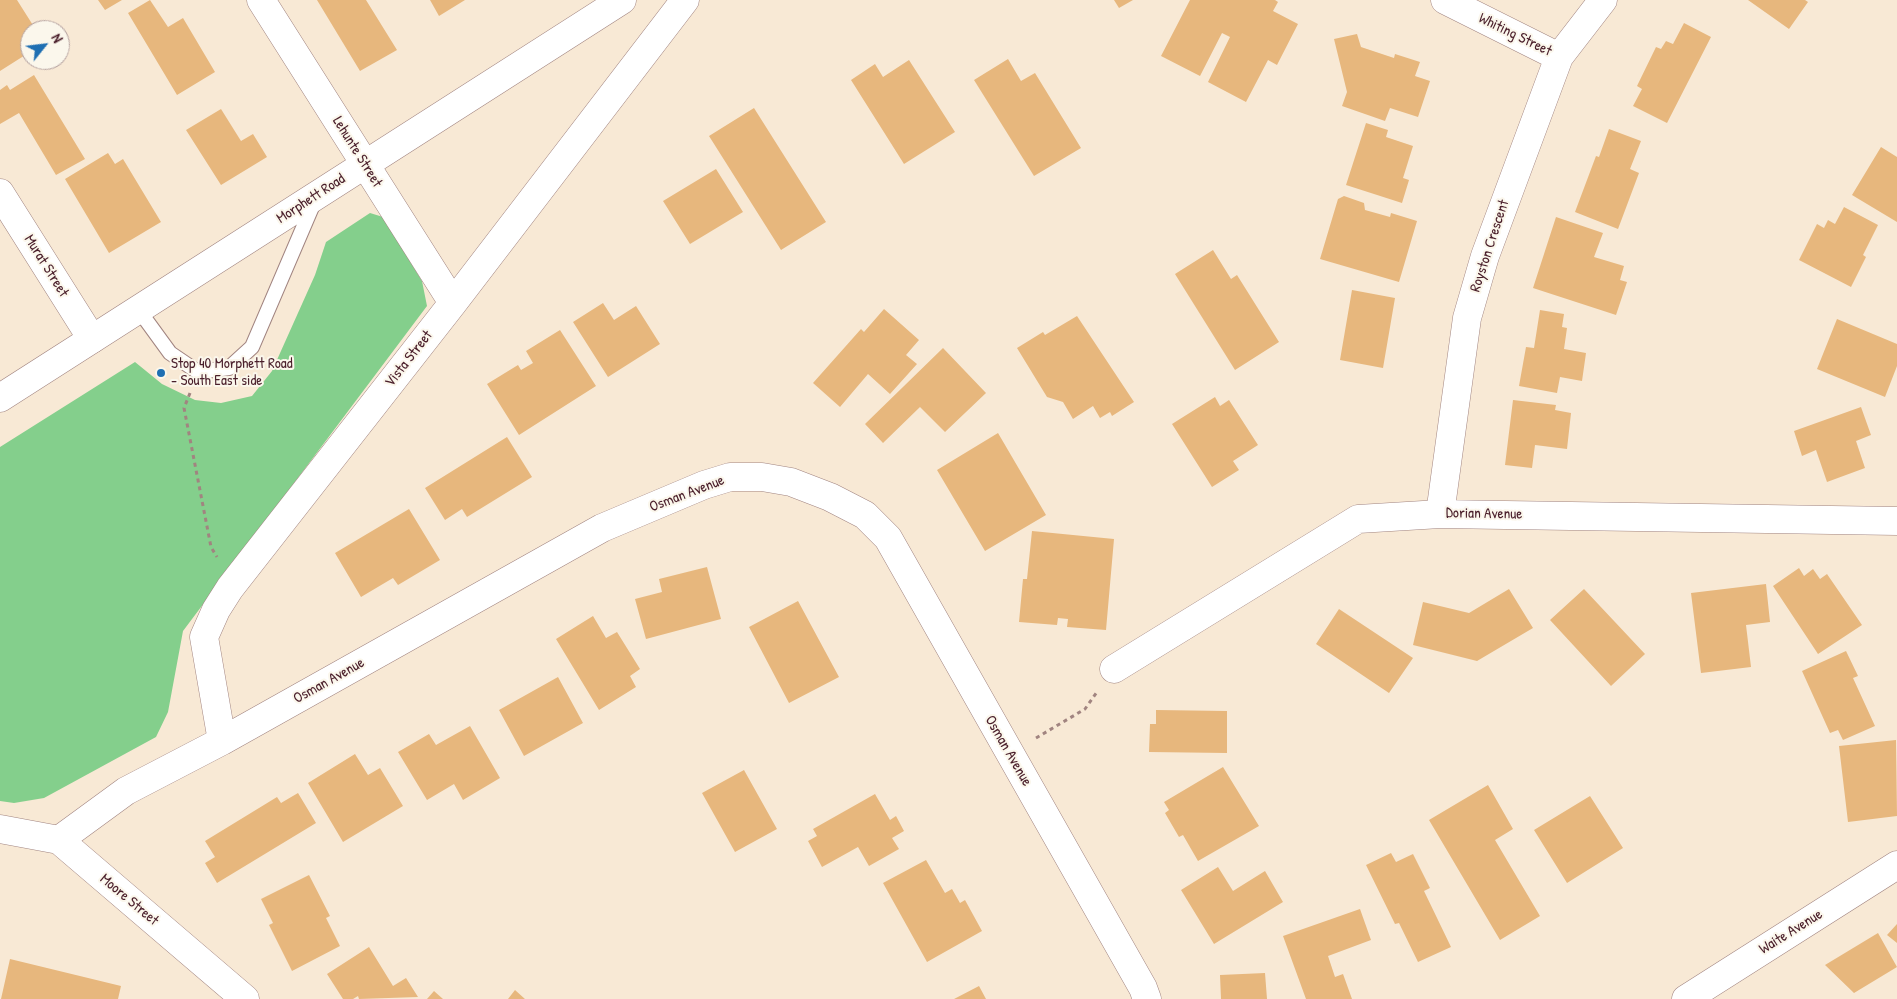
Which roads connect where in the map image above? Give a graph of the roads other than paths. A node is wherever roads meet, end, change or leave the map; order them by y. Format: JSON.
{"nodes":[{"id":1,"x":261,"y":0,"type":"edge"},
{"id":2,"x":622,"y":0,"type":"edge"},
{"id":3,"x":685,"y":0,"type":"edge"},
{"id":4,"x":1445,"y":0,"type":"edge"},
{"id":5,"x":1603,"y":0,"type":"edge"},
{"id":6,"x":1559,"y":57,"type":"junction"},
{"id":7,"x":365,"y":165,"type":"junction"},
{"id":8,"x":0,"y":193,"type":"edge"},
{"id":9,"x":317,"y":195,"type":"junction"},
{"id":10,"x":453,"y":303,"type":"junction"},
{"id":11,"x":138,"y":309,"type":"junction"},
{"id":12,"x":92,"y":338,"type":"junction"},
{"id":13,"x":0,"y":398,"type":"edge"},
{"id":14,"x":1440,"y":514,"type":"junction"},
{"id":15,"x":1897,"y":521,"type":"edge"},
{"id":16,"x":1114,"y":669,"type":"road end"},
{"id":17,"x":222,"y":741,"type":"junction"},
{"id":18,"x":0,"y":828,"type":"edge"},
{"id":19,"x":59,"y":840,"type":"junction"},
{"id":20,"x":1897,"y":865,"type":"edge"},
{"id":21,"x":245,"y":999,"type":"edge"},
{"id":22,"x":1147,"y":999,"type":"edge"},
{"id":23,"x":1686,"y":999,"type":"edge"}],
"edges":[{"from":1,"to":7,"type":"street","name":"Lehunte Street"},
{"from":2,"to":7,"type":"street","name":"Morphett Road"},
{"from":3,"to":10,"type":"street","name":"Vista Street"},
{"from":4,"to":6,"type":"street","name":"Whiting Street"},
{"from":5,"to":6,"type":"street","name":"Royston Crescent"},
{"from":6,"to":14,"type":"street","name":"Royston Crescent"},
{"from":7,"to":9,"type":"street","name":"Morphett Road"},
{"from":7,"to":10,"type":"street","name":"Lehunte Street"},
{"from":8,"to":12,"type":"street","name":"Murat Street"},
{"from":9,"to":11,"type":"street","name":"Morphett Road"},
{"from":9,"to":11,"type":"lane"},
{"from":10,"to":17,"type":"street","name":"Vista Street"},
{"from":11,"to":12,"type":"street","name":"Morphett Road"},
{"from":12,"to":13,"type":"street","name":"Morphett Road"},
{"from":14,"to":15,"type":"street","name":"Dorian Avenue"},
{"from":14,"to":16,"type":"street","name":"Dorian Avenue"},
{"from":17,"to":19,"type":"street","name":"Osman Avenue"},
{"from":17,"to":22,"type":"street","name":"Osman Avenue"},
{"from":18,"to":19,"type":"street","name":"Moore Street"},
{"from":19,"to":21,"type":"street","name":"Moore Street"},
{"from":20,"to":23,"type":"street","name":"Waite Avenue"}]}
